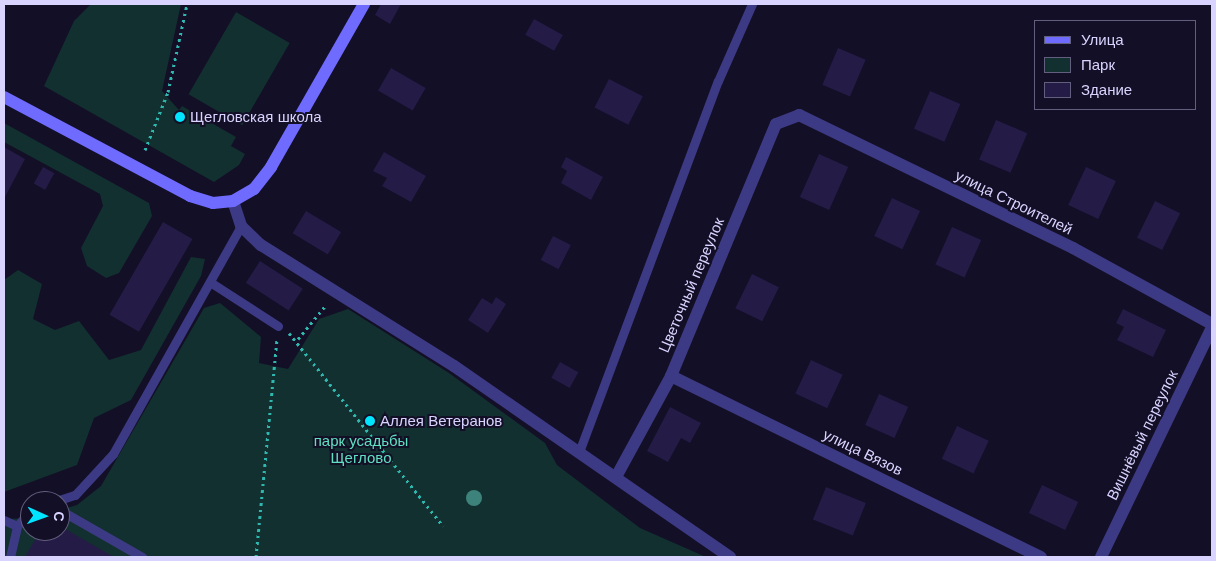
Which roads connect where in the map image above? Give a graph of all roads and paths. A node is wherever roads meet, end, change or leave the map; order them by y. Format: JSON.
{"nodes":[{"id":1,"x":188,"y":4,"type":"edge"},
{"id":2,"x":364,"y":4,"type":"edge"},
{"id":3,"x":752,"y":4,"type":"edge"},
{"id":4,"x":4,"y":97,"type":"edge"},
{"id":5,"x":799,"y":115,"type":"joint"},
{"id":6,"x":145,"y":150,"type":"dead end"},
{"id":7,"x":233,"y":202,"type":"junction"},
{"id":8,"x":240,"y":226,"type":"junction"},
{"id":9,"x":210,"y":282,"type":"junction"},
{"id":10,"x":337,"y":293,"type":"junction"},
{"id":11,"x":1212,"y":325,"type":"edge"},
{"id":12,"x":278,"y":326,"type":"junction"},
{"id":13,"x":298,"y":339,"type":"junction"},
{"id":14,"x":671,"y":376,"type":"junction"},
{"id":15,"x":579,"y":452,"type":"junction"},
{"id":16,"x":616,"y":477,"type":"junction"},
{"id":17,"x":70,"y":495,"type":"edge"},
{"id":18,"x":70,"y":516,"type":"edge"},
{"id":19,"x":4,"y":520,"type":"edge"},
{"id":20,"x":20,"y":523,"type":"edge"},
{"id":21,"x":17,"y":526,"type":"junction"},
{"id":22,"x":443,"y":526,"type":"dead end"},
{"id":23,"x":10,"y":557,"type":"edge"},
{"id":24,"x":142,"y":557,"type":"edge"},
{"id":25,"x":256,"y":557,"type":"edge"},
{"id":26,"x":730,"y":557,"type":"edge"},
{"id":27,"x":1040,"y":557,"type":"edge"},
{"id":28,"x":1100,"y":557,"type":"edge"}],
"edges":[{"from":1,"to":6,"type":"path"},
{"from":2,"to":7,"type":"main road"},
{"from":3,"to":15,"type":"lane"},
{"from":4,"to":7,"type":"main road"},
{"from":5,"to":11,"type":"street","name":"улица Строителей"},
{"from":5,"to":14,"type":"street","name":"Цветочный переулок"},
{"from":7,"to":8,"type":"street"},
{"from":8,"to":9,"type":"lane"},
{"from":8,"to":10,"type":"street"},
{"from":9,"to":12,"type":"lane"},
{"from":9,"to":17,"type":"lane"},
{"from":10,"to":13,"type":"path"},
{"from":10,"to":15,"type":"street"},
{"from":11,"to":28,"type":"street","name":"Вишнёвый переулок"},
{"from":12,"to":13,"type":"path"},
{"from":12,"to":25,"type":"path"},
{"from":13,"to":22,"type":"path"},
{"from":14,"to":16,"type":"street","name":"Цветочный переулок"},
{"from":14,"to":27,"type":"street","name":"улица Вязов"},
{"from":15,"to":16,"type":"street"},
{"from":16,"to":26,"type":"street"},
{"from":18,"to":24,"type":"lane"},
{"from":19,"to":21,"type":"lane"},
{"from":20,"to":21,"type":"lane"},
{"from":21,"to":23,"type":"lane"}]}
